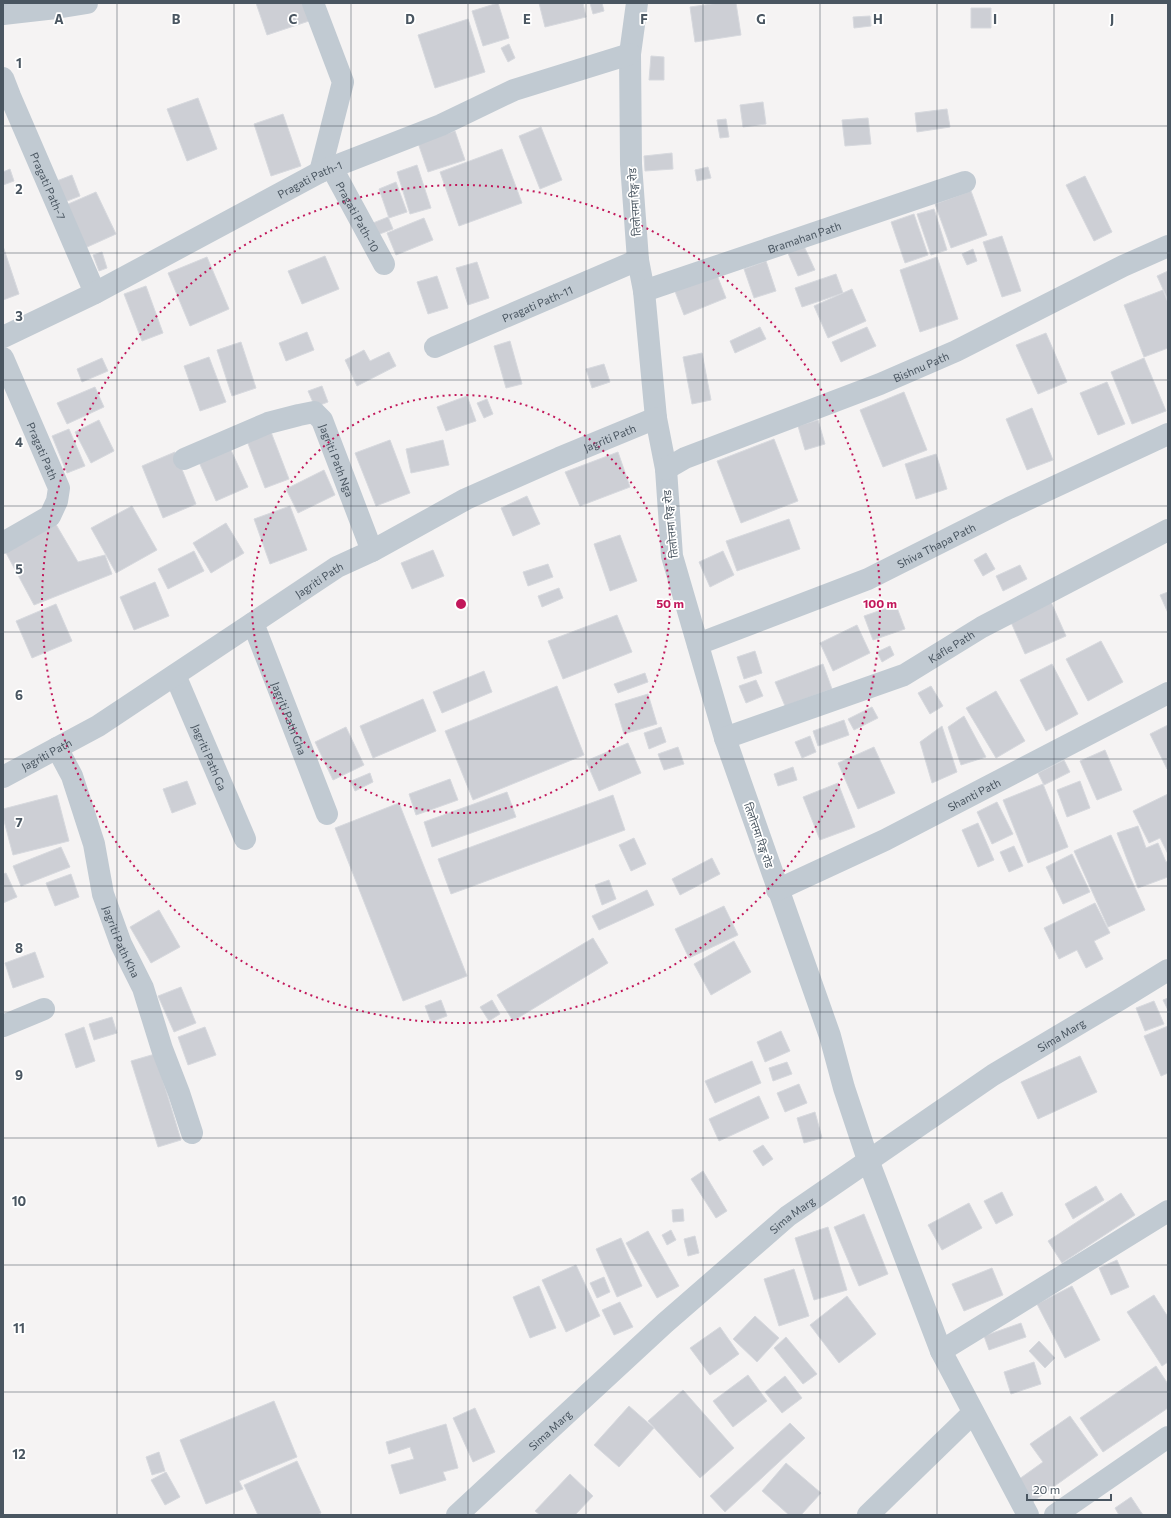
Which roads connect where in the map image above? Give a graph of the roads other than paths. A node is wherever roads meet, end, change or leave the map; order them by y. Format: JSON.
{"nodes":[{"id":1,"x":87,"y":3,"type":"edge"},
{"id":2,"x":313,"y":3,"type":"edge"},
{"id":3,"x":637,"y":3,"type":"edge"},
{"id":4,"x":8,"y":10,"type":"edge"},
{"id":5,"x":630,"y":54,"type":"junction"},
{"id":6,"x":3,"y":78,"type":"edge"},
{"id":7,"x":326,"y":170,"type":"junction"},
{"id":8,"x":965,"y":182,"type":"dead end"},
{"id":9,"x":1168,"y":246,"type":"edge"},
{"id":10,"x":638,"y":260,"type":"junction"},
{"id":11,"x":384,"y":264,"type":"dead end"},
{"id":12,"x":644,"y":291,"type":"junction"},
{"id":13,"x":95,"y":293,"type":"junction"},
{"id":14,"x":3,"y":337,"type":"edge"},
{"id":15,"x":435,"y":347,"type":"dead end"},
{"id":16,"x":3,"y":358,"type":"edge"},
{"id":17,"x":656,"y":418,"type":"junction"},
{"id":18,"x":1168,"y":434,"type":"edge"},
{"id":19,"x":184,"y":459,"type":"dead end"},
{"id":20,"x":666,"y":469,"type":"junction"},
{"id":21,"x":1168,"y":530,"type":"edge"},
{"id":22,"x":3,"y":543,"type":"edge"},
{"id":23,"x":372,"y":551,"type":"junction"},
{"id":24,"x":253,"y":623,"type":"junction"},
{"id":25,"x":698,"y":644,"type":"junction"},
{"id":26,"x":175,"y":675,"type":"junction"},
{"id":27,"x":1168,"y":693,"type":"edge"},
{"id":28,"x":725,"y":738,"type":"junction"},
{"id":29,"x":57,"y":748,"type":"junction"},
{"id":30,"x":3,"y":777,"type":"edge"},
{"id":31,"x":327,"y":814,"type":"dead end"},
{"id":32,"x":245,"y":839,"type":"dead end"},
{"id":33,"x":777,"y":890,"type":"junction"},
{"id":34,"x":1168,"y":970,"type":"edge"},
{"id":35,"x":44,"y":1009,"type":"dead end"},
{"id":36,"x":3,"y":1026,"type":"edge"},
{"id":37,"x":192,"y":1133,"type":"dead end"},
{"id":38,"x":868,"y":1160,"type":"junction"},
{"id":39,"x":1168,"y":1211,"type":"edge"},
{"id":40,"x":941,"y":1351,"type":"junction"},
{"id":41,"x":973,"y":1413,"type":"junction"},
{"id":42,"x":1168,"y":1437,"type":"edge"},
{"id":43,"x":457,"y":1515,"type":"edge"},
{"id":44,"x":868,"y":1515,"type":"edge"},
{"id":45,"x":1028,"y":1515,"type":"edge"},
{"id":46,"x":1055,"y":1515,"type":"edge"}],
"edges":[{"from":1,"to":4,"type":"street"},
{"from":2,"to":7,"type":"street"},
{"from":3,"to":5,"type":"street","name":"तिलोत्तमा रिङ्ग रोड"},
{"from":5,"to":7,"type":"street","name":"Pragati Path-1"},
{"from":5,"to":10,"type":"street","name":"तिलोत्तमा रिङ्ग रोड"},
{"from":6,"to":13,"type":"street","name":"Pragati Path-7"},
{"from":7,"to":11,"type":"street","name":"Pragati Path-10"},
{"from":7,"to":13,"type":"street","name":"Pragati Path-1"},
{"from":8,"to":12,"type":"street","name":"Bramahan Path"},
{"from":9,"to":20,"type":"street","name":"Bishnu Path"},
{"from":10,"to":12,"type":"street","name":"तिलोत्तमा रिङ्ग रोड"},
{"from":10,"to":15,"type":"street","name":"Pragati Path-11"},
{"from":12,"to":17,"type":"street","name":"तिलोत्तमा रिङ्ग रोड"},
{"from":13,"to":14,"type":"street","name":"Pragati Path-1"},
{"from":16,"to":22,"type":"street","name":"Pragati Path"},
{"from":17,"to":20,"type":"street","name":"तिलोत्तमा रिङ्ग रोड"},
{"from":17,"to":23,"type":"street","name":"Jagriti Path"},
{"from":18,"to":25,"type":"street","name":"Shiva Thapa Path"},
{"from":19,"to":23,"type":"street","name":"Jagriti Path Nga"},
{"from":20,"to":25,"type":"street","name":"तिलोत्तमा रिङ्ग रोड"},
{"from":21,"to":28,"type":"street","name":"Kafle Path"},
{"from":23,"to":24,"type":"street","name":"Jagriti Path"},
{"from":24,"to":26,"type":"street","name":"Jagriti Path"},
{"from":24,"to":31,"type":"street","name":"Jagriti Path Gha"},
{"from":25,"to":28,"type":"street","name":"तिलोत्तमा रिङ्ग रोड"},
{"from":26,"to":29,"type":"street","name":"Jagriti Path"},
{"from":26,"to":32,"type":"street","name":"Jagriti Path Ga"},
{"from":27,"to":33,"type":"street","name":"Shanti Path"},
{"from":28,"to":33,"type":"street","name":"तिलोत्तमा रिङ्ग रोड"},
{"from":29,"to":30,"type":"street","name":"Jagriti Path"},
{"from":29,"to":37,"type":"street","name":"Jagriti Path Kha"},
{"from":33,"to":38,"type":"street","name":"तिलोत्तमा रिङ्ग रोड"},
{"from":34,"to":38,"type":"street","name":"Sima Marg"},
{"from":35,"to":36,"type":"street"},
{"from":38,"to":40,"type":"street","name":"तिलोत्तमा रिङ्ग रोड"},
{"from":38,"to":43,"type":"street","name":"Sima Marg"},
{"from":39,"to":40,"type":"street"},
{"from":40,"to":41,"type":"street","name":"तिलोत्तमा रिङ्ग रोड"},
{"from":41,"to":44,"type":"street"},
{"from":41,"to":45,"type":"street","name":"तिलोत्तमा रिङ्ग रोड"},
{"from":42,"to":46,"type":"street"}]}
